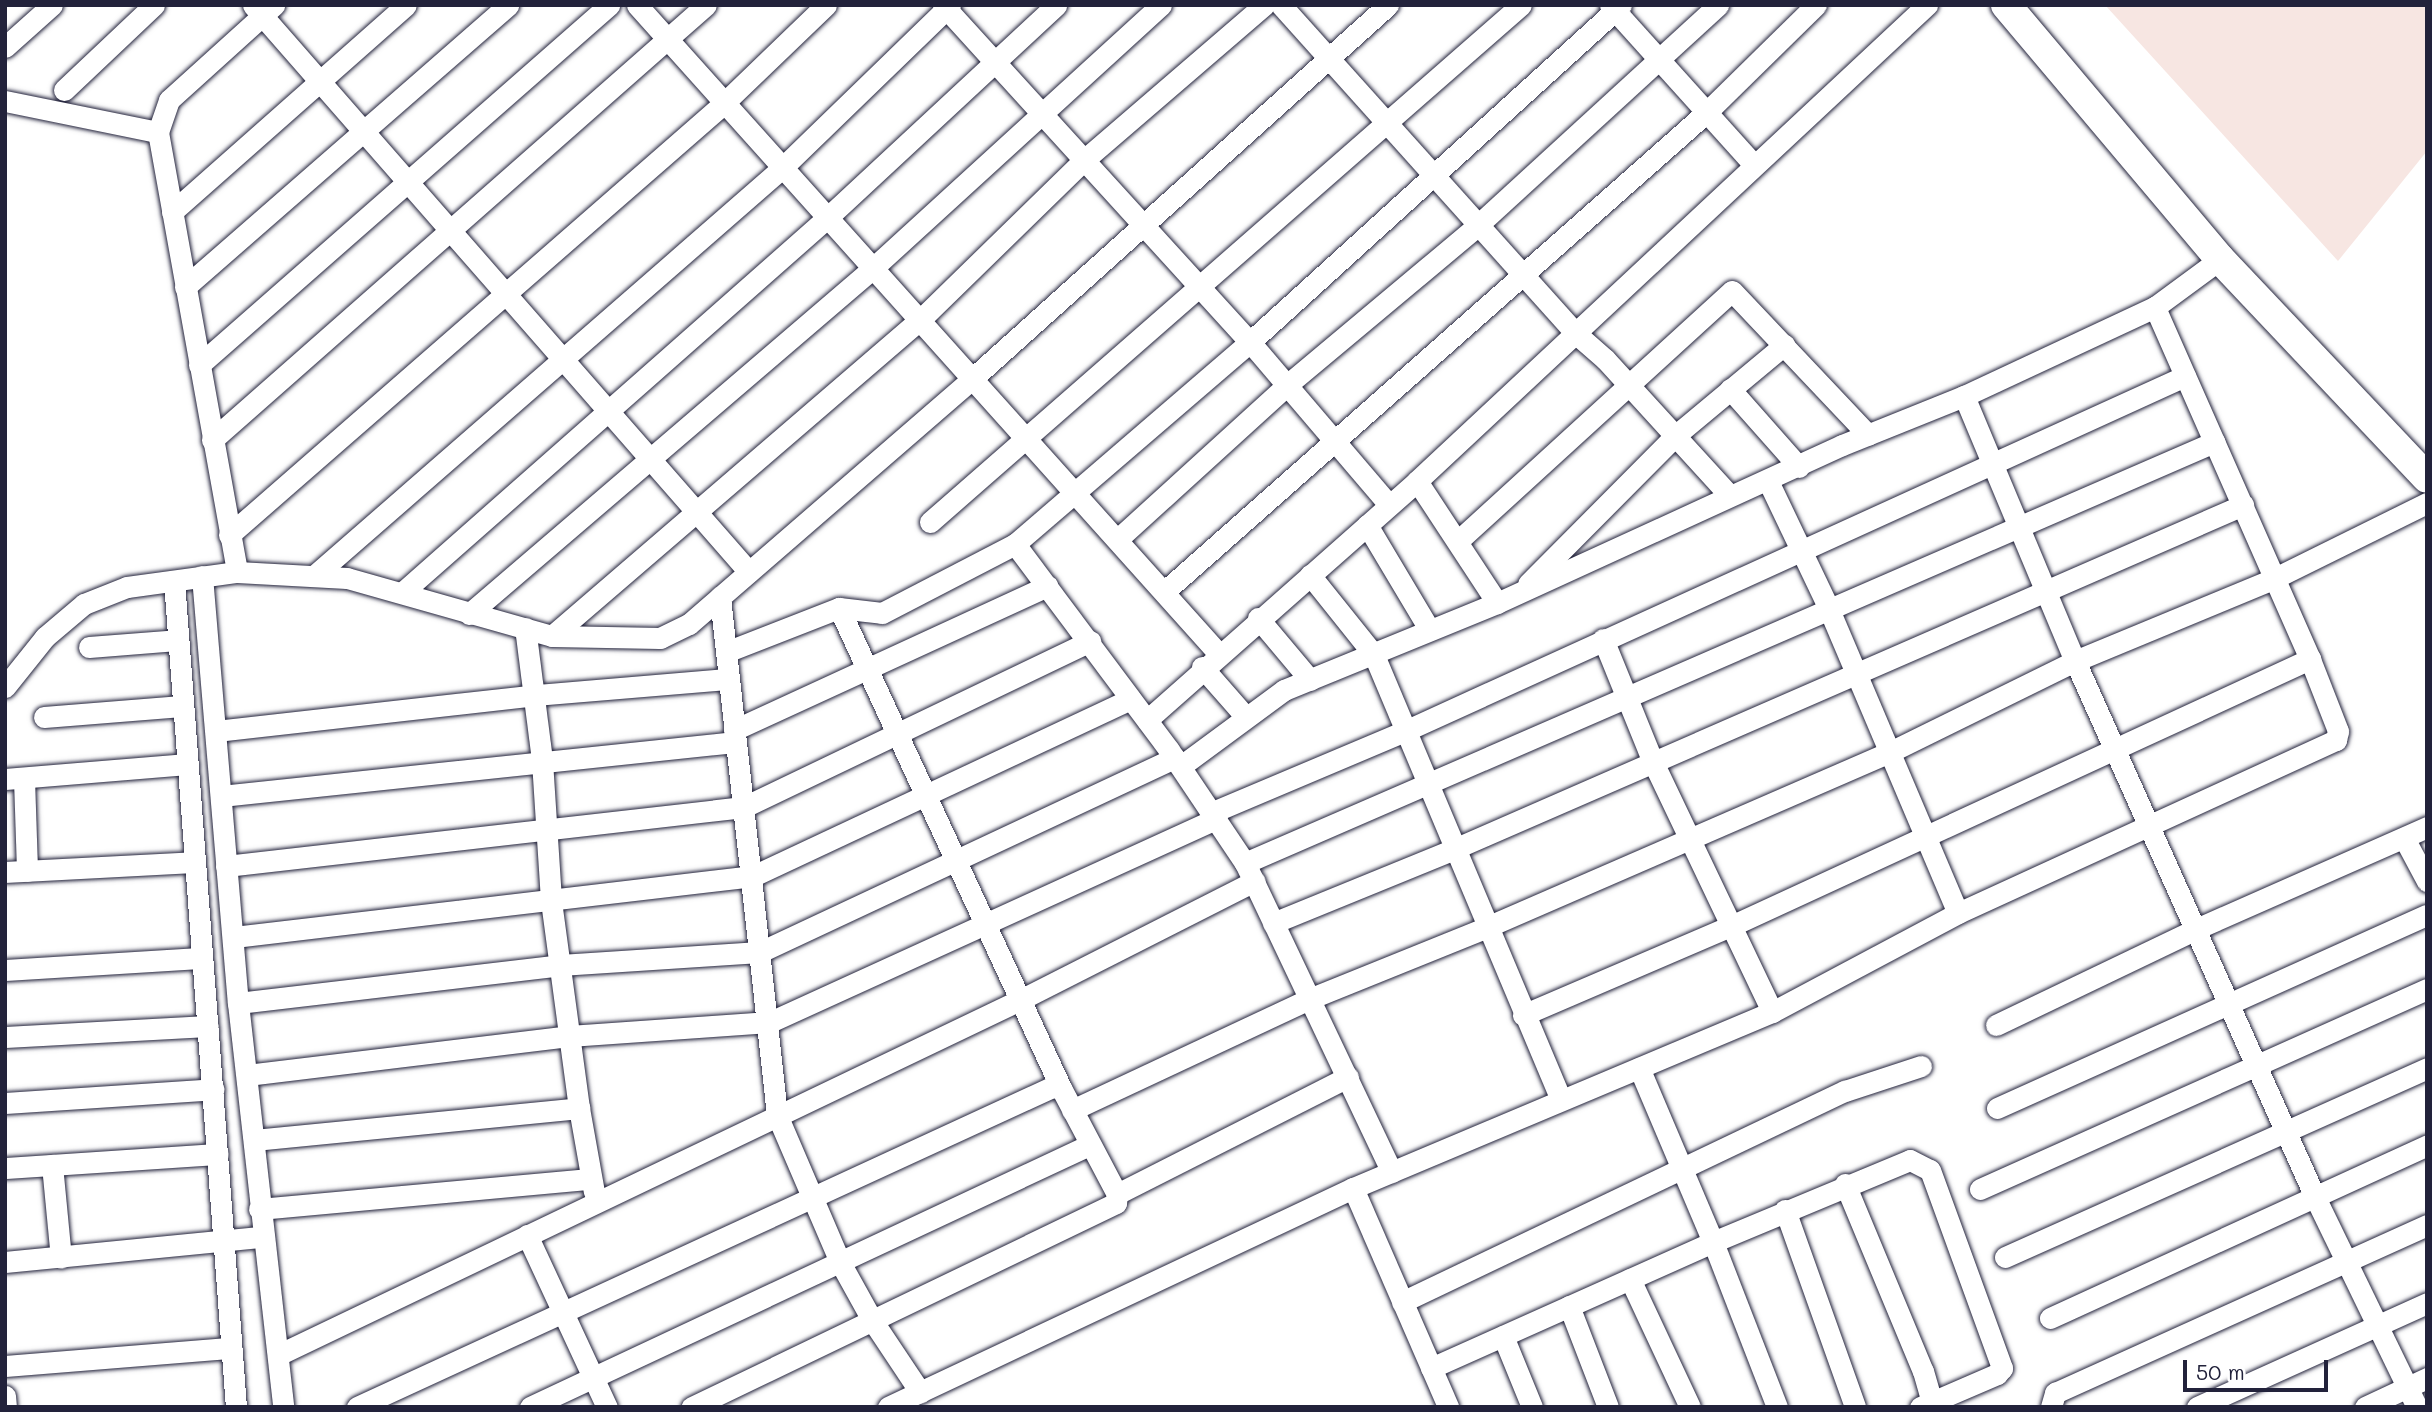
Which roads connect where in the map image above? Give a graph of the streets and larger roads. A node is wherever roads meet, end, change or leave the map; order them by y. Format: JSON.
{"nodes":[{"id":1,"x":52,"y":5,"type":"edge"},
{"id":2,"x":153,"y":5,"type":"edge"},
{"id":3,"x":407,"y":5,"type":"edge"},
{"id":4,"x":508,"y":5,"type":"edge"},
{"id":5,"x":609,"y":5,"type":"edge"},
{"id":6,"x":637,"y":5,"type":"edge"},
{"id":7,"x":706,"y":5,"type":"edge"},
{"id":8,"x":826,"y":5,"type":"edge"},
{"id":9,"x":1056,"y":5,"type":"edge"},
{"id":10,"x":1161,"y":5,"type":"edge"},
{"id":11,"x":1264,"y":5,"type":"edge"},
{"id":12,"x":1281,"y":5,"type":"edge"},
{"id":13,"x":1388,"y":5,"type":"edge"},
{"id":14,"x":1521,"y":5,"type":"edge"},
{"id":15,"x":1718,"y":5,"type":"edge"},
{"id":16,"x":1816,"y":5,"type":"edge"},
{"id":17,"x":1927,"y":5,"type":"edge"},
{"id":18,"x":2006,"y":5,"type":"edge"},
{"id":19,"x":947,"y":6,"type":"edge"},
{"id":20,"x":1615,"y":7,"type":"edge"},
{"id":21,"x":263,"y":9,"type":"edge"},
{"id":22,"x":668,"y":41,"type":"junction"},
{"id":23,"x":5,"y":47,"type":"edge"},
{"id":24,"x":1330,"y":57,"type":"junction"},
{"id":25,"x":995,"y":61,"type":"junction"},
{"id":26,"x":1662,"y":61,"type":"junction"},
{"id":27,"x":320,"y":80,"type":"junction"},
{"id":28,"x":64,"y":90,"type":"dead end"},
{"id":29,"x":5,"y":101,"type":"edge"},
{"id":30,"x":723,"y":103,"type":"junction"},
{"id":31,"x":1709,"y":110,"type":"junction"},
{"id":32,"x":1041,"y":116,"type":"junction"},
{"id":33,"x":1386,"y":121,"type":"junction"},
{"id":34,"x":363,"y":129,"type":"junction"},
{"id":35,"x":158,"y":132,"type":"junction"},
{"id":36,"x":1084,"y":160,"type":"junction"},
{"id":37,"x":1754,"y":165,"type":"junction"},
{"id":38,"x":782,"y":168,"type":"junction"},
{"id":39,"x":1434,"y":178,"type":"junction"},
{"id":40,"x":407,"y":179,"type":"junction"},
{"id":41,"x":172,"y":212,"type":"junction"},
{"id":42,"x":827,"y":218,"type":"junction"},
{"id":43,"x":1140,"y":225,"type":"junction"},
{"id":44,"x":1477,"y":226,"type":"junction"},
{"id":45,"x":450,"y":228,"type":"junction"},
{"id":46,"x":2220,"y":260,"type":"junction"},
{"id":47,"x":873,"y":268,"type":"junction"},
{"id":48,"x":1523,"y":274,"type":"junction"},
{"id":49,"x":1199,"y":286,"type":"junction"},
{"id":50,"x":185,"y":287,"type":"junction"},
{"id":51,"x":505,"y":290,"type":"junction"},
{"id":52,"x":2155,"y":307,"type":"junction"},
{"id":53,"x":920,"y":320,"type":"junction"},
{"id":54,"x":1573,"y":331,"type":"junction"},
{"id":55,"x":1250,"y":342,"type":"junction"},
{"id":56,"x":1784,"y":345,"type":"junction"},
{"id":57,"x":563,"y":356,"type":"junction"},
{"id":58,"x":199,"y":365,"type":"junction"},
{"id":59,"x":2185,"y":376,"type":"junction"},
{"id":60,"x":973,"y":378,"type":"junction"},
{"id":61,"x":1287,"y":385,"type":"junction"},
{"id":62,"x":1626,"y":386,"type":"junction"},
{"id":63,"x":1730,"y":389,"type":"junction"},
{"id":64,"x":1964,"y":396,"type":"junction"},
{"id":65,"x":608,"y":407,"type":"junction"},
{"id":66,"x":1676,"y":435,"type":"junction"},
{"id":67,"x":1868,"y":435,"type":"junction"},
{"id":68,"x":1027,"y":437,"type":"junction"},
{"id":69,"x":212,"y":440,"type":"junction"},
{"id":70,"x":1335,"y":442,"type":"junction"},
{"id":71,"x":2214,"y":442,"type":"junction"},
{"id":72,"x":652,"y":458,"type":"junction"},
{"id":73,"x":1991,"y":461,"type":"junction"},
{"id":74,"x":1799,"y":467,"type":"junction"},
{"id":75,"x":2427,"y":478,"type":"edge"},
{"id":76,"x":1417,"y":481,"type":"junction"},
{"id":77,"x":1768,"y":481,"type":"junction"},
{"id":78,"x":1072,"y":490,"type":"junction"},
{"id":79,"x":1730,"y":496,"type":"junction"},
{"id":80,"x":2427,"y":503,"type":"edge"},
{"id":81,"x":1389,"y":505,"type":"junction"},
{"id":82,"x":2242,"y":505,"type":"junction"},
{"id":83,"x":699,"y":511,"type":"junction"},
{"id":84,"x":930,"y":522,"type":"dead end"},
{"id":85,"x":1367,"y":525,"type":"junction"},
{"id":86,"x":2018,"y":527,"type":"junction"},
{"id":87,"x":229,"y":535,"type":"junction"},
{"id":88,"x":1119,"y":538,"type":"junction"},
{"id":89,"x":1459,"y":540,"type":"junction"},
{"id":90,"x":1015,"y":544,"type":"junction"},
{"id":91,"x":1799,"y":550,"type":"junction"},
{"id":92,"x":237,"y":572,"type":"junction"},
{"id":93,"x":749,"y":572,"type":"junction"},
{"id":94,"x":1310,"y":575,"type":"junction"},
{"id":95,"x":202,"y":576,"type":"junction"},
{"id":96,"x":314,"y":576,"type":"junction"},
{"id":97,"x":2273,"y":579,"type":"junction"},
{"id":98,"x":174,"y":581,"type":"junction"},
{"id":99,"x":1047,"y":586,"type":"junction"},
{"id":100,"x":404,"y":591,"type":"junction"},
{"id":101,"x":1166,"y":591,"type":"junction"},
{"id":102,"x":2045,"y":592,"type":"junction"},
{"id":103,"x":1519,"y":593,"type":"junction"},
{"id":104,"x":720,"y":597,"type":"junction"},
{"id":105,"x":1497,"y":603,"type":"junction"},
{"id":106,"x":1828,"y":607,"type":"junction"},
{"id":107,"x":839,"y":608,"type":"junction"},
{"id":108,"x":469,"y":614,"type":"junction"},
{"id":109,"x":1258,"y":618,"type":"junction"},
{"id":110,"x":525,"y":628,"type":"junction"},
{"id":111,"x":1429,"y":629,"type":"junction"},
{"id":112,"x":552,"y":636,"type":"junction"},
{"id":113,"x":177,"y":639,"type":"junction"},
{"id":114,"x":1603,"y":639,"type":"junction"},
{"id":115,"x":1090,"y":641,"type":"junction"},
{"id":116,"x":89,"y":647,"type":"dead end"},
{"id":117,"x":726,"y":652,"type":"junction"},
{"id":118,"x":1374,"y":655,"type":"junction"},
{"id":119,"x":2310,"y":659,"type":"junction"},
{"id":120,"x":1210,"y":660,"type":"junction"},
{"id":121,"x":2075,"y":662,"type":"junction"},
{"id":122,"x":866,"y":671,"type":"junction"},
{"id":123,"x":1857,"y":673,"type":"junction"},
{"id":124,"x":728,"y":679,"type":"junction"},
{"id":125,"x":1310,"y":680,"type":"junction"},
{"id":126,"x":5,"y":687,"type":"edge"},
{"id":127,"x":536,"y":695,"type":"junction"},
{"id":128,"x":1624,"y":696,"type":"junction"},
{"id":129,"x":1131,"y":699,"type":"junction"},
{"id":130,"x":183,"y":706,"type":"junction"},
{"id":131,"x":1245,"y":716,"type":"junction"},
{"id":132,"x":44,"y":717,"type":"dead end"},
{"id":133,"x":1147,"y":720,"type":"junction"},
{"id":134,"x":216,"y":731,"type":"junction"},
{"id":135,"x":1405,"y":731,"type":"junction"},
{"id":136,"x":734,"y":736,"type":"junction"},
{"id":137,"x":897,"y":736,"type":"junction"},
{"id":138,"x":2116,"y":745,"type":"junction"},
{"id":139,"x":1890,"y":752,"type":"junction"},
{"id":140,"x":542,"y":760,"type":"junction"},
{"id":141,"x":1178,"y":762,"type":"junction"},
{"id":142,"x":1653,"y":762,"type":"junction"},
{"id":143,"x":187,"y":764,"type":"junction"},
{"id":144,"x":15,"y":779,"type":"edge"},
{"id":145,"x":1426,"y":782,"type":"junction"},
{"id":146,"x":221,"y":796,"type":"junction"},
{"id":147,"x":927,"y":799,"type":"junction"},
{"id":148,"x":744,"y":807,"type":"junction"},
{"id":149,"x":1215,"y":815,"type":"junction"},
{"id":150,"x":2151,"y":826,"type":"junction"},
{"id":151,"x":2427,"y":828,"type":"edge"},
{"id":152,"x":547,"y":830,"type":"junction"},
{"id":153,"x":1926,"y":836,"type":"junction"},
{"id":154,"x":2404,"y":838,"type":"junction"},
{"id":155,"x":1691,"y":839,"type":"junction"},
{"id":156,"x":1454,"y":849,"type":"junction"},
{"id":157,"x":955,"y":860,"type":"junction"},
{"id":158,"x":193,"y":862,"type":"junction"},
{"id":159,"x":226,"y":866,"type":"junction"},
{"id":160,"x":27,"y":871,"type":"junction"},
{"id":161,"x":5,"y":872,"type":"edge"},
{"id":162,"x":1250,"y":872,"type":"junction"},
{"id":163,"x":753,"y":876,"type":"junction"},
{"id":164,"x":2427,"y":881,"type":"edge"},
{"id":165,"x":551,"y":901,"type":"junction"},
{"id":166,"x":1958,"y":913,"type":"junction"},
{"id":167,"x":2427,"y":915,"type":"edge"},
{"id":168,"x":986,"y":920,"type":"junction"},
{"id":169,"x":1273,"y":923,"type":"junction"},
{"id":170,"x":1731,"y":926,"type":"junction"},
{"id":171,"x":1487,"y":928,"type":"junction"},
{"id":172,"x":2196,"y":929,"type":"junction"},
{"id":173,"x":234,"y":937,"type":"junction"},
{"id":174,"x":760,"y":951,"type":"junction"},
{"id":175,"x":200,"y":958,"type":"junction"},
{"id":176,"x":560,"y":965,"type":"junction"},
{"id":177,"x":5,"y":970,"type":"edge"},
{"id":178,"x":2427,"y":989,"type":"edge"},
{"id":179,"x":1309,"y":999,"type":"junction"},
{"id":180,"x":1020,"y":1000,"type":"junction"},
{"id":181,"x":2230,"y":1002,"type":"junction"},
{"id":182,"x":238,"y":1003,"type":"junction"},
{"id":183,"x":1772,"y":1012,"type":"junction"},
{"id":184,"x":1523,"y":1015,"type":"junction"},
{"id":185,"x":769,"y":1022,"type":"junction"},
{"id":186,"x":208,"y":1026,"type":"junction"},
{"id":187,"x":1996,"y":1026,"type":"dead end"},
{"id":188,"x":569,"y":1036,"type":"junction"},
{"id":189,"x":5,"y":1037,"type":"edge"},
{"id":190,"x":2256,"y":1064,"type":"junction"},
{"id":191,"x":1921,"y":1066,"type":"dead end"},
{"id":192,"x":1639,"y":1068,"type":"junction"},
{"id":193,"x":2427,"y":1068,"type":"edge"},
{"id":194,"x":247,"y":1075,"type":"junction"},
{"id":195,"x":1348,"y":1077,"type":"junction"},
{"id":196,"x":1060,"y":1088,"type":"junction"},
{"id":197,"x":214,"y":1089,"type":"junction"},
{"id":198,"x":1560,"y":1097,"type":"junction"},
{"id":199,"x":5,"y":1103,"type":"edge"},
{"id":200,"x":579,"y":1108,"type":"junction"},
{"id":201,"x":1997,"y":1108,"type":"dead end"},
{"id":202,"x":1072,"y":1110,"type":"junction"},
{"id":203,"x":777,"y":1115,"type":"junction"},
{"id":204,"x":2286,"y":1133,"type":"junction"},
{"id":205,"x":254,"y":1140,"type":"junction"},
{"id":206,"x":2427,"y":1144,"type":"edge"},
{"id":207,"x":1088,"y":1145,"type":"junction"},
{"id":208,"x":218,"y":1154,"type":"junction"},
{"id":209,"x":52,"y":1165,"type":"junction"},
{"id":210,"x":5,"y":1168,"type":"edge"},
{"id":211,"x":1683,"y":1169,"type":"junction"},
{"id":212,"x":1392,"y":1172,"type":"junction"},
{"id":213,"x":590,"y":1179,"type":"junction"},
{"id":214,"x":1845,"y":1184,"type":"junction"},
{"id":215,"x":1353,"y":1188,"type":"junction"},
{"id":216,"x":1980,"y":1189,"type":"dead end"},
{"id":217,"x":1117,"y":1194,"type":"junction"},
{"id":218,"x":814,"y":1196,"type":"junction"},
{"id":219,"x":2315,"y":1197,"type":"junction"},
{"id":220,"x":597,"y":1201,"type":"junction"},
{"id":221,"x":259,"y":1209,"type":"junction"},
{"id":222,"x":1784,"y":1210,"type":"junction"},
{"id":223,"x":2427,"y":1225,"type":"edge"},
{"id":224,"x":527,"y":1235,"type":"junction"},
{"id":225,"x":262,"y":1237,"type":"junction"},
{"id":226,"x":1713,"y":1242,"type":"junction"},
{"id":227,"x":226,"y":1244,"type":"junction"},
{"id":228,"x":2005,"y":1257,"type":"dead end"},
{"id":229,"x":61,"y":1258,"type":"junction"},
{"id":230,"x":5,"y":1262,"type":"edge"},
{"id":231,"x":2346,"y":1262,"type":"junction"},
{"id":232,"x":841,"y":1264,"type":"junction"},
{"id":233,"x":1630,"y":1279,"type":"junction"},
{"id":234,"x":1402,"y":1302,"type":"junction"},
{"id":235,"x":2427,"y":1303,"type":"edge"},
{"id":236,"x":1569,"y":1306,"type":"junction"},
{"id":237,"x":562,"y":1310,"type":"junction"},
{"id":238,"x":2050,"y":1318,"type":"dead end"},
{"id":239,"x":872,"y":1320,"type":"junction"},
{"id":240,"x":2376,"y":1327,"type":"junction"},
{"id":241,"x":1503,"y":1336,"type":"junction"},
{"id":242,"x":231,"y":1348,"type":"junction"},
{"id":243,"x":280,"y":1354,"type":"junction"},
{"id":244,"x":5,"y":1366,"type":"edge"},
{"id":245,"x":1431,"y":1368,"type":"junction"},
{"id":246,"x":2427,"y":1378,"type":"edge"},
{"id":247,"x":594,"y":1379,"type":"junction"},
{"id":248,"x":2407,"y":1387,"type":"junction"},
{"id":249,"x":920,"y":1392,"type":"junction"},
{"id":250,"x":5,"y":1396,"type":"edge"},
{"id":251,"x":1928,"y":1405,"type":"edge"},
{"id":252,"x":6,"y":1407,"type":"edge"},
{"id":253,"x":236,"y":1407,"type":"edge"},
{"id":254,"x":283,"y":1407,"type":"edge"},
{"id":255,"x":357,"y":1407,"type":"edge"},
{"id":256,"x":530,"y":1407,"type":"edge"},
{"id":257,"x":607,"y":1407,"type":"edge"},
{"id":258,"x":692,"y":1407,"type":"edge"},
{"id":259,"x":888,"y":1407,"type":"edge"},
{"id":260,"x":1448,"y":1407,"type":"edge"},
{"id":261,"x":1532,"y":1407,"type":"edge"},
{"id":262,"x":1608,"y":1407,"type":"edge"},
{"id":263,"x":1690,"y":1407,"type":"edge"},
{"id":264,"x":1777,"y":1407,"type":"edge"},
{"id":265,"x":1855,"y":1407,"type":"edge"},
{"id":266,"x":2051,"y":1407,"type":"edge"},
{"id":267,"x":2197,"y":1407,"type":"edge"},
{"id":268,"x":2365,"y":1407,"type":"edge"},
{"id":269,"x":2417,"y":1407,"type":"edge"}],
"edges":[{"from":1,"to":23,"type":"street"},
{"from":2,"to":28,"type":"street"},
{"from":3,"to":27,"type":"street"},
{"from":4,"to":34,"type":"street"},
{"from":5,"to":40,"type":"street"},
{"from":6,"to":22,"type":"street"},
{"from":7,"to":22,"type":"street"},
{"from":8,"to":30,"type":"street"},
{"from":9,"to":25,"type":"street"},
{"from":10,"to":32,"type":"street"},
{"from":11,"to":36,"type":"street"},
{"from":12,"to":24,"type":"street"},
{"from":13,"to":24,"type":"street"},
{"from":14,"to":33,"type":"street"},
{"from":15,"to":26,"type":"street"},
{"from":16,"to":31,"type":"street"},
{"from":17,"to":37,"type":"street"},
{"from":18,"to":46,"type":"street"},
{"from":19,"to":25,"type":"street"},
{"from":19,"to":38,"type":"street"},
{"from":20,"to":26,"type":"street"},
{"from":20,"to":39,"type":"street"},
{"from":21,"to":27,"type":"street"},
{"from":21,"to":35,"type":"street"},
{"from":22,"to":30,"type":"street"},
{"from":22,"to":45,"type":"street"},
{"from":24,"to":33,"type":"street"},
{"from":24,"to":43,"type":"street"},
{"from":25,"to":32,"type":"street"},
{"from":25,"to":42,"type":"street"},
{"from":26,"to":31,"type":"street"},
{"from":26,"to":44,"type":"street"},
{"from":27,"to":34,"type":"street"},
{"from":27,"to":41,"type":"street"},
{"from":29,"to":35,"type":"street"},
{"from":30,"to":38,"type":"street"},
{"from":30,"to":51,"type":"street"},
{"from":31,"to":37,"type":"street"},
{"from":31,"to":48,"type":"street"},
{"from":32,"to":36,"type":"street"},
{"from":32,"to":47,"type":"street"},
{"from":33,"to":39,"type":"street"},
{"from":33,"to":49,"type":"street"},
{"from":34,"to":40,"type":"street"},
{"from":34,"to":50,"type":"street"},
{"from":35,"to":41,"type":"street"},
{"from":36,"to":43,"type":"street"},
{"from":36,"to":53,"type":"street"},
{"from":37,"to":54,"type":"street"},
{"from":38,"to":42,"type":"street"},
{"from":38,"to":57,"type":"street"},
{"from":39,"to":44,"type":"street"},
{"from":39,"to":55,"type":"street"},
{"from":40,"to":45,"type":"street"},
{"from":40,"to":58,"type":"street"},
{"from":41,"to":50,"type":"street"},
{"from":42,"to":47,"type":"street"},
{"from":42,"to":65,"type":"street"},
{"from":43,"to":49,"type":"street"},
{"from":43,"to":60,"type":"street"},
{"from":44,"to":48,"type":"street"},
{"from":44,"to":61,"type":"street"},
{"from":45,"to":51,"type":"street"},
{"from":45,"to":69,"type":"street"},
{"from":46,"to":52,"type":"street"},
{"from":46,"to":75,"type":"street"},
{"from":47,"to":53,"type":"street"},
{"from":47,"to":72,"type":"street"},
{"from":48,"to":54,"type":"street"},
{"from":48,"to":70,"type":"street"},
{"from":49,"to":55,"type":"street"},
{"from":49,"to":68,"type":"street"},
{"from":50,"to":58,"type":"street"},
{"from":51,"to":57,"type":"street"},
{"from":51,"to":87,"type":"street"},
{"from":52,"to":59,"type":"street"},
{"from":52,"to":64,"type":"street"},
{"from":53,"to":60,"type":"street"},
{"from":53,"to":83,"type":"street"},
{"from":54,"to":62,"type":"street"},
{"from":54,"to":76,"type":"street"},
{"from":55,"to":61,"type":"street"},
{"from":55,"to":78,"type":"street"},
{"from":56,"to":62,"type":"street"},
{"from":56,"to":63,"type":"street"},
{"from":56,"to":67,"type":"street"},
{"from":57,"to":65,"type":"street"},
{"from":57,"to":96,"type":"street"},
{"from":58,"to":69,"type":"street"},
{"from":59,"to":71,"type":"street"},
{"from":59,"to":73,"type":"street"},
{"from":60,"to":68,"type":"street"},
{"from":60,"to":93,"type":"street"},
{"from":61,"to":70,"type":"street"},
{"from":61,"to":88,"type":"street"},
{"from":62,"to":66,"type":"street"},
{"from":62,"to":89,"type":"street"},
{"from":63,"to":66,"type":"street"},
{"from":63,"to":74,"type":"street"},
{"from":64,"to":67,"type":"street"},
{"from":64,"to":73,"type":"street"},
{"from":65,"to":72,"type":"street"},
{"from":65,"to":100,"type":"street"},
{"from":66,"to":79,"type":"street"},
{"from":66,"to":103,"type":"street"},
{"from":67,"to":74,"type":"street"},
{"from":68,"to":78,"type":"street"},
{"from":68,"to":84,"type":"street"},
{"from":69,"to":87,"type":"street"},
{"from":70,"to":81,"type":"street"},
{"from":70,"to":101,"type":"street"},
{"from":71,"to":82,"type":"street"},
{"from":71,"to":86,"type":"street"},
{"from":72,"to":83,"type":"street"},
{"from":72,"to":108,"type":"street"},
{"from":73,"to":86,"type":"street"},
{"from":73,"to":91,"type":"street"},
{"from":74,"to":77,"type":"street"},
{"from":76,"to":81,"type":"street"},
{"from":76,"to":89,"type":"street"},
{"from":77,"to":79,"type":"street"},
{"from":77,"to":91,"type":"street"},
{"from":78,"to":88,"type":"street"},
{"from":78,"to":90,"type":"street"},
{"from":79,"to":103,"type":"street"},
{"from":80,"to":97,"type":"street"},
{"from":81,"to":85,"type":"street"},
{"from":82,"to":97,"type":"street"},
{"from":82,"to":102,"type":"street"},
{"from":83,"to":93,"type":"street"},
{"from":83,"to":112,"type":"street"},
{"from":85,"to":94,"type":"street"},
{"from":85,"to":111,"type":"street"},
{"from":86,"to":102,"type":"street"},
{"from":86,"to":106,"type":"street"},
{"from":87,"to":92,"type":"street"},
{"from":88,"to":101,"type":"street"},
{"from":89,"to":105,"type":"street"},
{"from":90,"to":99,"type":"street"},
{"from":90,"to":107,"type":"street"},
{"from":91,"to":106,"type":"street"},
{"from":91,"to":114,"type":"street"},
{"from":92,"to":95,"type":"street"},
{"from":92,"to":96,"type":"street"},
{"from":93,"to":104,"type":"street"},
{"from":94,"to":109,"type":"street"},
{"from":94,"to":118,"type":"street"},
{"from":95,"to":98,"type":"street"},
{"from":95,"to":134,"type":"street"},
{"from":96,"to":100,"type":"street"},
{"from":97,"to":119,"type":"street"},
{"from":97,"to":121,"type":"street"},
{"from":98,"to":113,"type":"street"},
{"from":98,"to":126,"type":"street"},
{"from":99,"to":115,"type":"street"},
{"from":99,"to":122,"type":"street"},
{"from":100,"to":108,"type":"street"},
{"from":101,"to":120,"type":"street"},
{"from":102,"to":121,"type":"street"},
{"from":102,"to":123,"type":"street"},
{"from":103,"to":105,"type":"street"},
{"from":104,"to":112,"type":"street"},
{"from":104,"to":117,"type":"street"},
{"from":105,"to":111,"type":"street"},
{"from":106,"to":123,"type":"street"},
{"from":106,"to":128,"type":"street"},
{"from":107,"to":117,"type":"street"},
{"from":107,"to":122,"type":"street"},
{"from":108,"to":110,"type":"street"},
{"from":109,"to":120,"type":"street"},
{"from":109,"to":125,"type":"street"},
{"from":110,"to":112,"type":"street"},
{"from":110,"to":127,"type":"street"},
{"from":111,"to":118,"type":"street"},
{"from":113,"to":116,"type":"street"},
{"from":113,"to":130,"type":"street"},
{"from":114,"to":128,"type":"street"},
{"from":114,"to":135,"type":"street"},
{"from":115,"to":129,"type":"street"},
{"from":115,"to":137,"type":"street"},
{"from":117,"to":124,"type":"street"},
{"from":118,"to":125,"type":"street"},
{"from":118,"to":135,"type":"street"},
{"from":119,"to":138,"type":"street"},
{"from":119,"to":150,"type":"street"},
{"from":120,"to":131,"type":"street"},
{"from":120,"to":133,"type":"street"},
{"from":121,"to":138,"type":"street"},
{"from":121,"to":139,"type":"street"},
{"from":122,"to":136,"type":"street"},
{"from":122,"to":137,"type":"street"},
{"from":123,"to":139,"type":"street"},
{"from":123,"to":142,"type":"street"},
{"from":124,"to":127,"type":"street"},
{"from":124,"to":136,"type":"street"},
{"from":125,"to":131,"type":"street"},
{"from":127,"to":134,"type":"street"},
{"from":127,"to":140,"type":"street"},
{"from":128,"to":142,"type":"street"},
{"from":128,"to":145,"type":"street"},
{"from":129,"to":133,"type":"street"},
{"from":129,"to":147,"type":"street"},
{"from":130,"to":132,"type":"street"},
{"from":130,"to":143,"type":"street"},
{"from":131,"to":141,"type":"street"},
{"from":133,"to":141,"type":"street"},
{"from":134,"to":146,"type":"street"},
{"from":135,"to":145,"type":"street"},
{"from":135,"to":149,"type":"street"},
{"from":136,"to":140,"type":"street"},
{"from":136,"to":148,"type":"street"},
{"from":137,"to":147,"type":"street"},
{"from":137,"to":148,"type":"street"},
{"from":138,"to":150,"type":"street"},
{"from":138,"to":153,"type":"street"},
{"from":139,"to":153,"type":"street"},
{"from":139,"to":155,"type":"street"},
{"from":140,"to":146,"type":"street"},
{"from":140,"to":152,"type":"street"},
{"from":141,"to":149,"type":"street"},
{"from":141,"to":157,"type":"street"},
{"from":142,"to":155,"type":"street"},
{"from":142,"to":156,"type":"street"},
{"from":143,"to":144,"type":"street"},
{"from":143,"to":158,"type":"street"},
{"from":144,"to":160,"type":"street"},
{"from":145,"to":156,"type":"street"},
{"from":145,"to":162,"type":"street"},
{"from":146,"to":159,"type":"street"},
{"from":147,"to":157,"type":"street"},
{"from":147,"to":163,"type":"street"},
{"from":148,"to":152,"type":"street"},
{"from":148,"to":163,"type":"street"},
{"from":149,"to":162,"type":"street"},
{"from":149,"to":168,"type":"street"},
{"from":150,"to":166,"type":"street"},
{"from":150,"to":172,"type":"street"},
{"from":151,"to":154,"type":"street"},
{"from":152,"to":159,"type":"street"},
{"from":152,"to":165,"type":"street"},
{"from":153,"to":166,"type":"street"},
{"from":153,"to":170,"type":"street"},
{"from":154,"to":164,"type":"street"},
{"from":154,"to":172,"type":"street"},
{"from":155,"to":170,"type":"street"},
{"from":155,"to":171,"type":"street"},
{"from":156,"to":169,"type":"street"},
{"from":156,"to":171,"type":"street"},
{"from":157,"to":168,"type":"street"},
{"from":157,"to":174,"type":"street"},
{"from":158,"to":160,"type":"street"},
{"from":158,"to":175,"type":"street"},
{"from":159,"to":173,"type":"street"},
{"from":160,"to":161,"type":"street"},
{"from":162,"to":169,"type":"street"},
{"from":162,"to":180,"type":"street"},
{"from":163,"to":165,"type":"street"},
{"from":163,"to":174,"type":"street"},
{"from":165,"to":173,"type":"street"},
{"from":165,"to":176,"type":"street"},
{"from":166,"to":183,"type":"street"},
{"from":167,"to":181,"type":"street"},
{"from":168,"to":180,"type":"street"},
{"from":168,"to":185,"type":"street"},
{"from":169,"to":179,"type":"street"},
{"from":170,"to":183,"type":"street"},
{"from":170,"to":184,"type":"street"},
{"from":171,"to":179,"type":"street"},
{"from":171,"to":184,"type":"street"},
{"from":172,"to":181,"type":"street"},
{"from":172,"to":187,"type":"street"},
{"from":173,"to":182,"type":"street"},
{"from":174,"to":176,"type":"street"},
{"from":174,"to":185,"type":"street"},
{"from":175,"to":177,"type":"street"},
{"from":175,"to":186,"type":"street"},
{"from":176,"to":182,"type":"street"},
{"from":176,"to":188,"type":"street"},
{"from":178,"to":190,"type":"street"},
{"from":179,"to":195,"type":"street"},
{"from":179,"to":202,"type":"street"},
{"from":180,"to":196,"type":"street"},
{"from":180,"to":203,"type":"street"},
{"from":181,"to":190,"type":"street"},
{"from":181,"to":201,"type":"street"},
{"from":182,"to":194,"type":"street"},
{"from":183,"to":192,"type":"street"},
{"from":184,"to":198,"type":"street"},
{"from":185,"to":188,"type":"street"},
{"from":185,"to":203,"type":"street"},
{"from":186,"to":189,"type":"street"},
{"from":186,"to":197,"type":"street"},
{"from":188,"to":194,"type":"street"},
{"from":188,"to":200,"type":"street"},
{"from":190,"to":204,"type":"street"},
{"from":190,"to":216,"type":"street"},
{"from":191,"to":211,"type":"street"},
{"from":192,"to":198,"type":"street"},
{"from":192,"to":211,"type":"street"},
{"from":193,"to":204,"type":"street"},
{"from":194,"to":205,"type":"street"},
{"from":195,"to":212,"type":"street"},
{"from":195,"to":217,"type":"street"},
{"from":196,"to":202,"type":"street"},
{"from":196,"to":218,"type":"street"},
{"from":197,"to":199,"type":"street"},
{"from":197,"to":208,"type":"street"},
{"from":198,"to":212,"type":"street"},
{"from":200,"to":205,"type":"street"},
{"from":200,"to":213,"type":"street"},
{"from":202,"to":207,"type":"street"},
{"from":203,"to":218,"type":"street"},
{"from":203,"to":220,"type":"street"},
{"from":204,"to":219,"type":"street"},
{"from":204,"to":228,"type":"street"},
{"from":205,"to":221,"type":"street"},
{"from":206,"to":219,"type":"street"},
{"from":207,"to":217,"type":"street"},
{"from":207,"to":232,"type":"street"},
{"from":208,"to":209,"type":"street"},
{"from":208,"to":227,"type":"street"},
{"from":209,"to":210,"type":"street"},
{"from":209,"to":229,"type":"street"},
{"from":211,"to":226,"type":"street"},
{"from":211,"to":234,"type":"street"},
{"from":212,"to":215,"type":"street"},
{"from":213,"to":220,"type":"street"},
{"from":213,"to":221,"type":"street"},
{"from":214,"to":222,"type":"street"},
{"from":214,"to":251,"type":"street"},
{"from":214,"to":251,"type":"street"},
{"from":215,"to":234,"type":"street"},
{"from":215,"to":249,"type":"street"},
{"from":217,"to":239,"type":"street"},
{"from":218,"to":232,"type":"street"},
{"from":218,"to":237,"type":"street"},
{"from":219,"to":231,"type":"street"},
{"from":219,"to":238,"type":"street"},
{"from":220,"to":224,"type":"street"},
{"from":221,"to":225,"type":"street"},
{"from":222,"to":226,"type":"street"},
{"from":222,"to":265,"type":"street"},
{"from":223,"to":231,"type":"street"},
{"from":224,"to":237,"type":"street"},
{"from":224,"to":243,"type":"street"},
{"from":225,"to":227,"type":"street"},
{"from":225,"to":243,"type":"street"},
{"from":226,"to":233,"type":"street"},
{"from":226,"to":264,"type":"street"},
{"from":227,"to":229,"type":"street"},
{"from":227,"to":242,"type":"street"},
{"from":229,"to":230,"type":"street"},
{"from":231,"to":240,"type":"street"},
{"from":231,"to":266,"type":"street"},
{"from":232,"to":239,"type":"street"},
{"from":232,"to":247,"type":"street"},
{"from":233,"to":236,"type":"street"},
{"from":233,"to":263,"type":"street"},
{"from":234,"to":245,"type":"street"},
{"from":235,"to":240,"type":"street"},
{"from":236,"to":241,"type":"street"},
{"from":236,"to":262,"type":"street"},
{"from":237,"to":247,"type":"street"},
{"from":237,"to":255,"type":"street"},
{"from":239,"to":249,"type":"street"},
{"from":239,"to":258,"type":"street"},
{"from":240,"to":248,"type":"street"},
{"from":240,"to":267,"type":"street"},
{"from":241,"to":245,"type":"street"},
{"from":241,"to":261,"type":"street"},
{"from":242,"to":244,"type":"street"},
{"from":242,"to":253,"type":"street"},
{"from":243,"to":254,"type":"street"},
{"from":245,"to":260,"type":"street"},
{"from":246,"to":248,"type":"street"},
{"from":247,"to":256,"type":"street"},
{"from":247,"to":257,"type":"street"},
{"from":248,"to":268,"type":"street"},
{"from":248,"to":269,"type":"street"},
{"from":249,"to":259,"type":"street"},
{"from":250,"to":252,"type":"street"}]}
